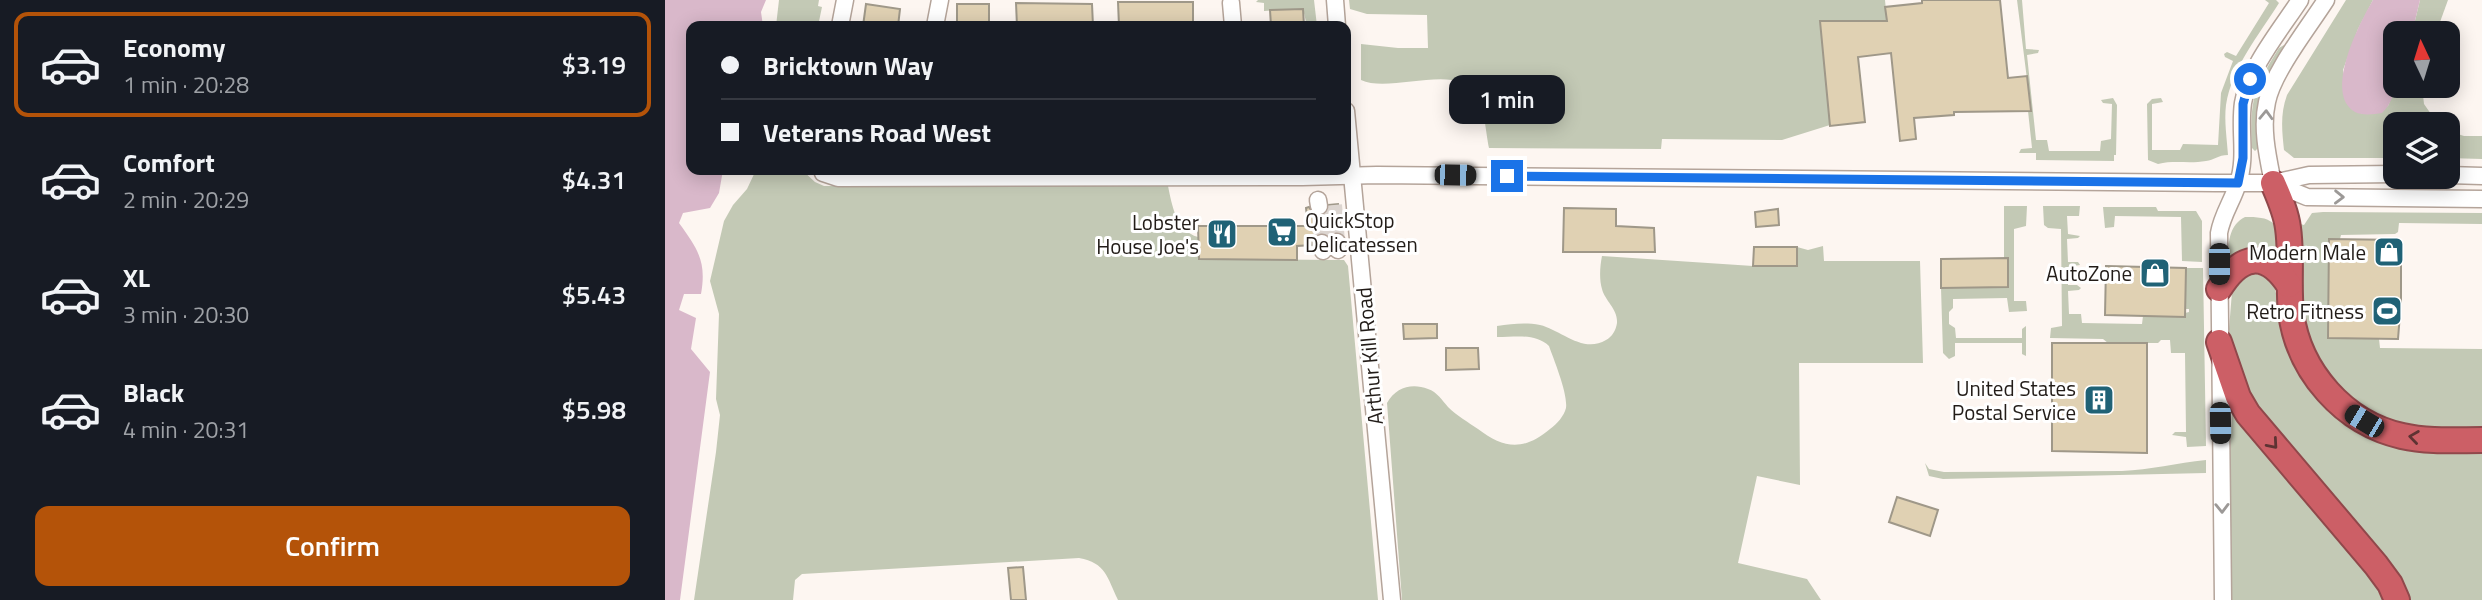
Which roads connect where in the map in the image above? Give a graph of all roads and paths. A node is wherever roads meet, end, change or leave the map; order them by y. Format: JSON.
{"nodes":[{"id":1,"x":845,"y":0,"type":"edge"},
{"id":2,"x":940,"y":0,"type":"edge"},
{"id":3,"x":1335,"y":0,"type":"edge"},
{"id":4,"x":2302,"y":0,"type":"edge"},
{"id":5,"x":1230,"y":1,"type":"edge"},
{"id":6,"x":2323,"y":5,"type":"edge"},
{"id":7,"x":841,"y":21,"type":"edge"},
{"id":8,"x":936,"y":21,"type":"edge"},
{"id":9,"x":1232,"y":21,"type":"edge"},
{"id":10,"x":1337,"y":21,"type":"edge"},
{"id":11,"x":1351,"y":165,"type":"edge"},
{"id":12,"x":2383,"y":174,"type":"edge"},
{"id":13,"x":829,"y":175,"type":"edge"},
{"id":14,"x":2460,"y":175,"type":"edge"},
{"id":15,"x":1352,"y":176,"type":"junction"},
{"id":16,"x":2482,"y":176,"type":"edge"},
{"id":17,"x":2238,"y":183,"type":"junction"},
{"id":18,"x":2273,"y":183,"type":"junction"},
{"id":19,"x":2482,"y":199,"type":"edge"},
{"id":20,"x":2289,"y":285,"type":"junction"},
{"id":21,"x":2219,"y":289,"type":"junction"},
{"id":22,"x":2219,"y":342,"type":"junction"},
{"id":23,"x":2482,"y":440,"type":"edge"},
{"id":24,"x":1392,"y":600,"type":"edge"},
{"id":25,"x":2223,"y":600,"type":"edge"},
{"id":26,"x":2397,"y":600,"type":"edge"}],
"edges":[{"from":1,"to":7,"type":"street"},
{"from":2,"to":8,"type":"street"},
{"from":3,"to":10,"type":"street"},
{"from":4,"to":6,"type":"street"},
{"from":4,"to":17,"type":"street"},
{"from":5,"to":9,"type":"street"},
{"from":18,"to":6,"type":"street","one_way":true},
{"from":11,"to":15,"type":"street","name":"Arthur Kill Road"},
{"from":12,"to":18,"type":"street"},
{"from":13,"to":15,"type":"street"},
{"from":14,"to":16,"type":"street"},
{"from":15,"to":17,"type":"street"},
{"from":15,"to":24,"type":"street","name":"Arthur Kill Road"},
{"from":17,"to":18,"type":"street"},
{"from":17,"to":21,"type":"street"},
{"from":18,"to":19,"type":"street","one_way":true},
{"from":18,"to":20,"type":"highway"},
{"from":20,"to":21,"type":"highway"},
{"from":23,"to":20,"type":"highway","one_way":true},
{"from":21,"to":22,"type":"street"},
{"from":22,"to":25,"type":"street","one_way":true},
{"from":22,"to":26,"type":"highway","one_way":true}]}
